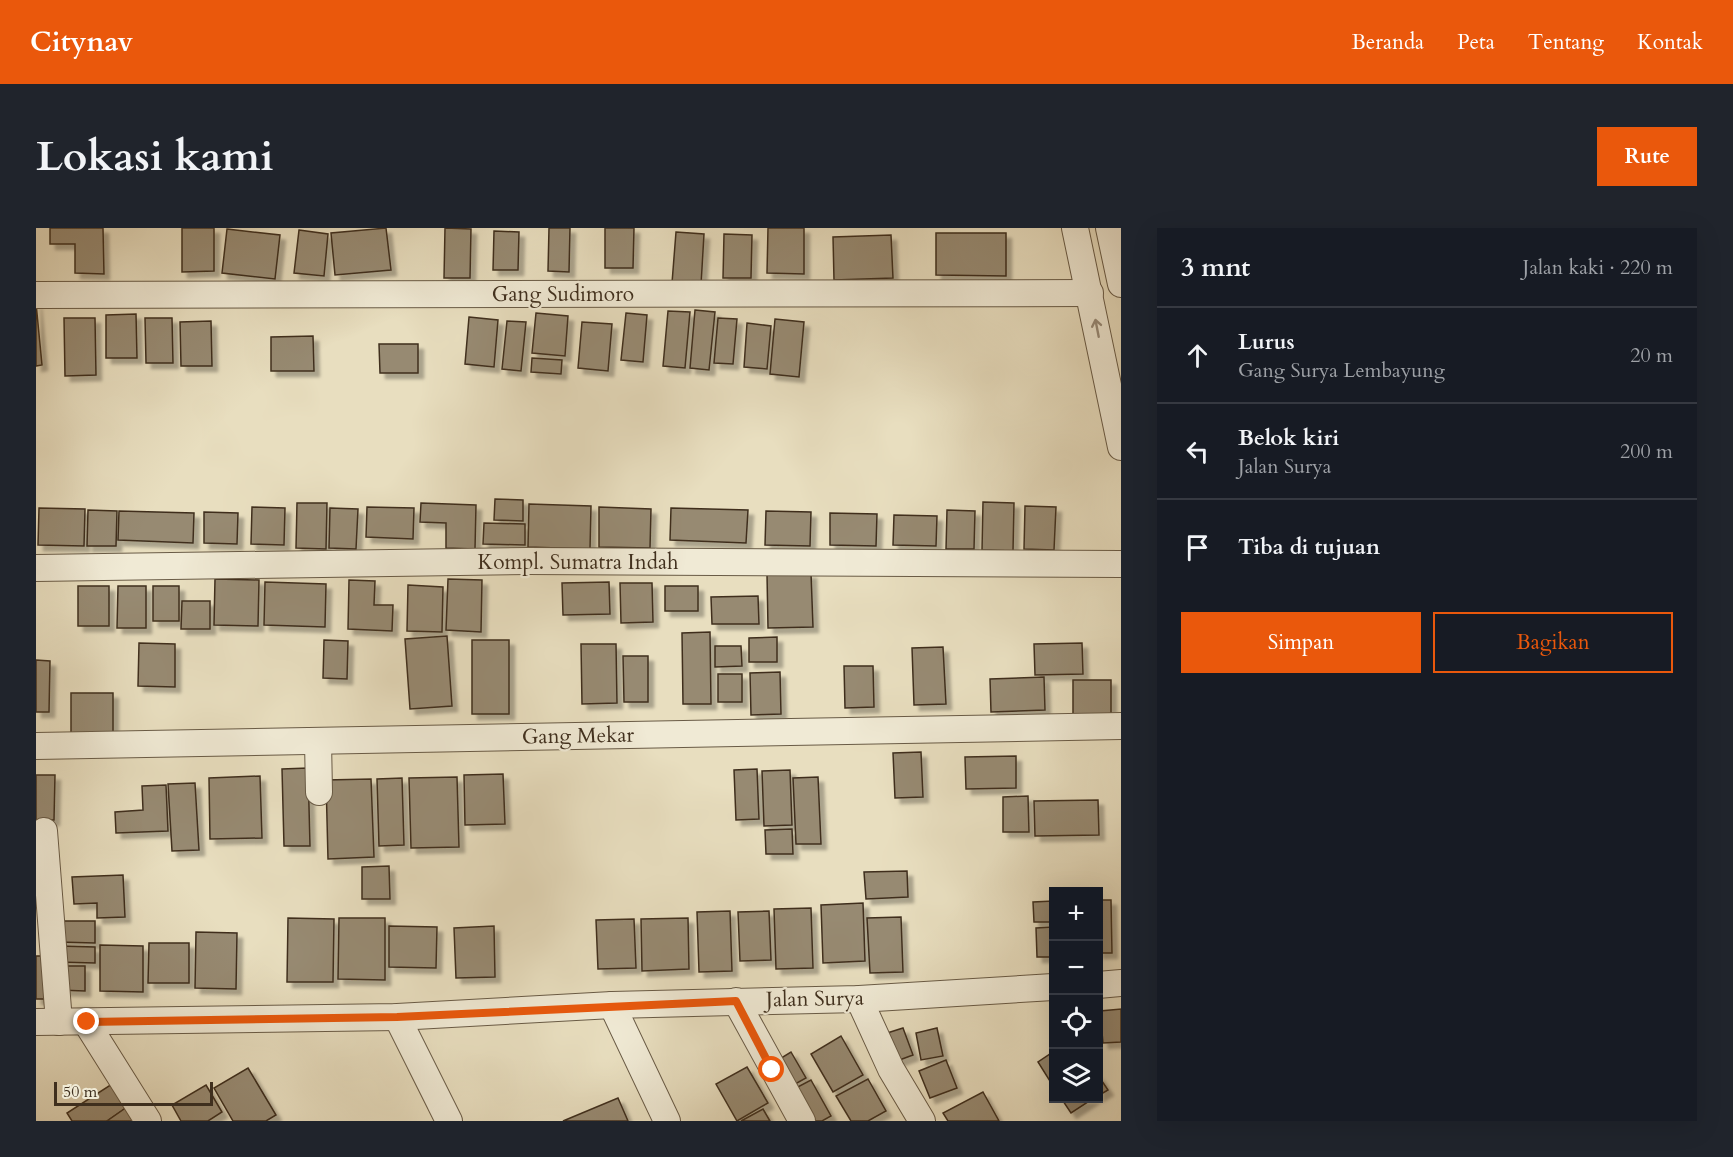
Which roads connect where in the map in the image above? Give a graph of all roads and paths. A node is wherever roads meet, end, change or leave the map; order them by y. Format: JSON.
{"nodes":[{"id":1,"x":1075,"y":228,"type":"edge"},
{"id":2,"x":1109,"y":228,"type":"edge"},
{"id":3,"x":1121,"y":284,"type":"edge"},
{"id":4,"x":1090,"y":293,"type":"junction"},
{"id":5,"x":36,"y":295,"type":"edge"},
{"id":6,"x":1120,"y":441,"type":"edge"},
{"id":7,"x":1121,"y":564,"type":"edge"},
{"id":8,"x":36,"y":568,"type":"edge"},
{"id":9,"x":1121,"y":726,"type":"edge"},
{"id":10,"x":318,"y":741,"type":"junction"},
{"id":11,"x":36,"y":746,"type":"edge"},
{"id":12,"x":319,"y":792,"type":"dead end"},
{"id":13,"x":44,"y":831,"type":"dead end"},
{"id":14,"x":1121,"y":983,"type":"edge"},
{"id":15,"x":1103,"y":985,"type":"edge"},
{"id":16,"x":1049,"y":987,"type":"edge"},
{"id":17,"x":859,"y":999,"type":"junction"},
{"id":18,"x":736,"y":1001,"type":"junction"},
{"id":19,"x":612,"y":1005,"type":"junction"},
{"id":20,"x":397,"y":1017,"type":"junction"},
{"id":21,"x":48,"y":1022,"type":"edge"},
{"id":22,"x":87,"y":1022,"type":"junction"},
{"id":23,"x":148,"y":1121,"type":"edge"},
{"id":24,"x":449,"y":1121,"type":"edge"},
{"id":25,"x":667,"y":1121,"type":"edge"},
{"id":26,"x":802,"y":1121,"type":"edge"},
{"id":27,"x":922,"y":1121,"type":"edge"}],
"edges":[{"from":1,"to":4,"type":"street"},
{"from":2,"to":3,"type":"street"},
{"from":4,"to":5,"type":"street","name":"Gang Sudimoro"},
{"from":6,"to":4,"type":"street","one_way":true},
{"from":7,"to":8,"type":"street","name":"Kompl. Sumatra Indah"},
{"from":9,"to":10,"type":"street","name":"Gang Mekar"},
{"from":10,"to":11,"type":"street","name":"Gang Mekar"},
{"from":10,"to":12,"type":"street"},
{"from":13,"to":21,"type":"street"},
{"from":14,"to":15,"type":"street"},
{"from":16,"to":17,"type":"street","name":"Jalan Surya"},
{"from":17,"to":18,"type":"street","name":"Jalan Surya"},
{"from":17,"to":27,"type":"street"},
{"from":18,"to":19,"type":"street","name":"Jalan Surya"},
{"from":18,"to":26,"type":"street"},
{"from":19,"to":20,"type":"street","name":"Jalan Surya"},
{"from":19,"to":25,"type":"street"},
{"from":20,"to":22,"type":"street","name":"Jalan Surya"},
{"from":20,"to":24,"type":"street"},
{"from":21,"to":22,"type":"street","name":"Jalan Surya"},
{"from":22,"to":23,"type":"street"}]}
